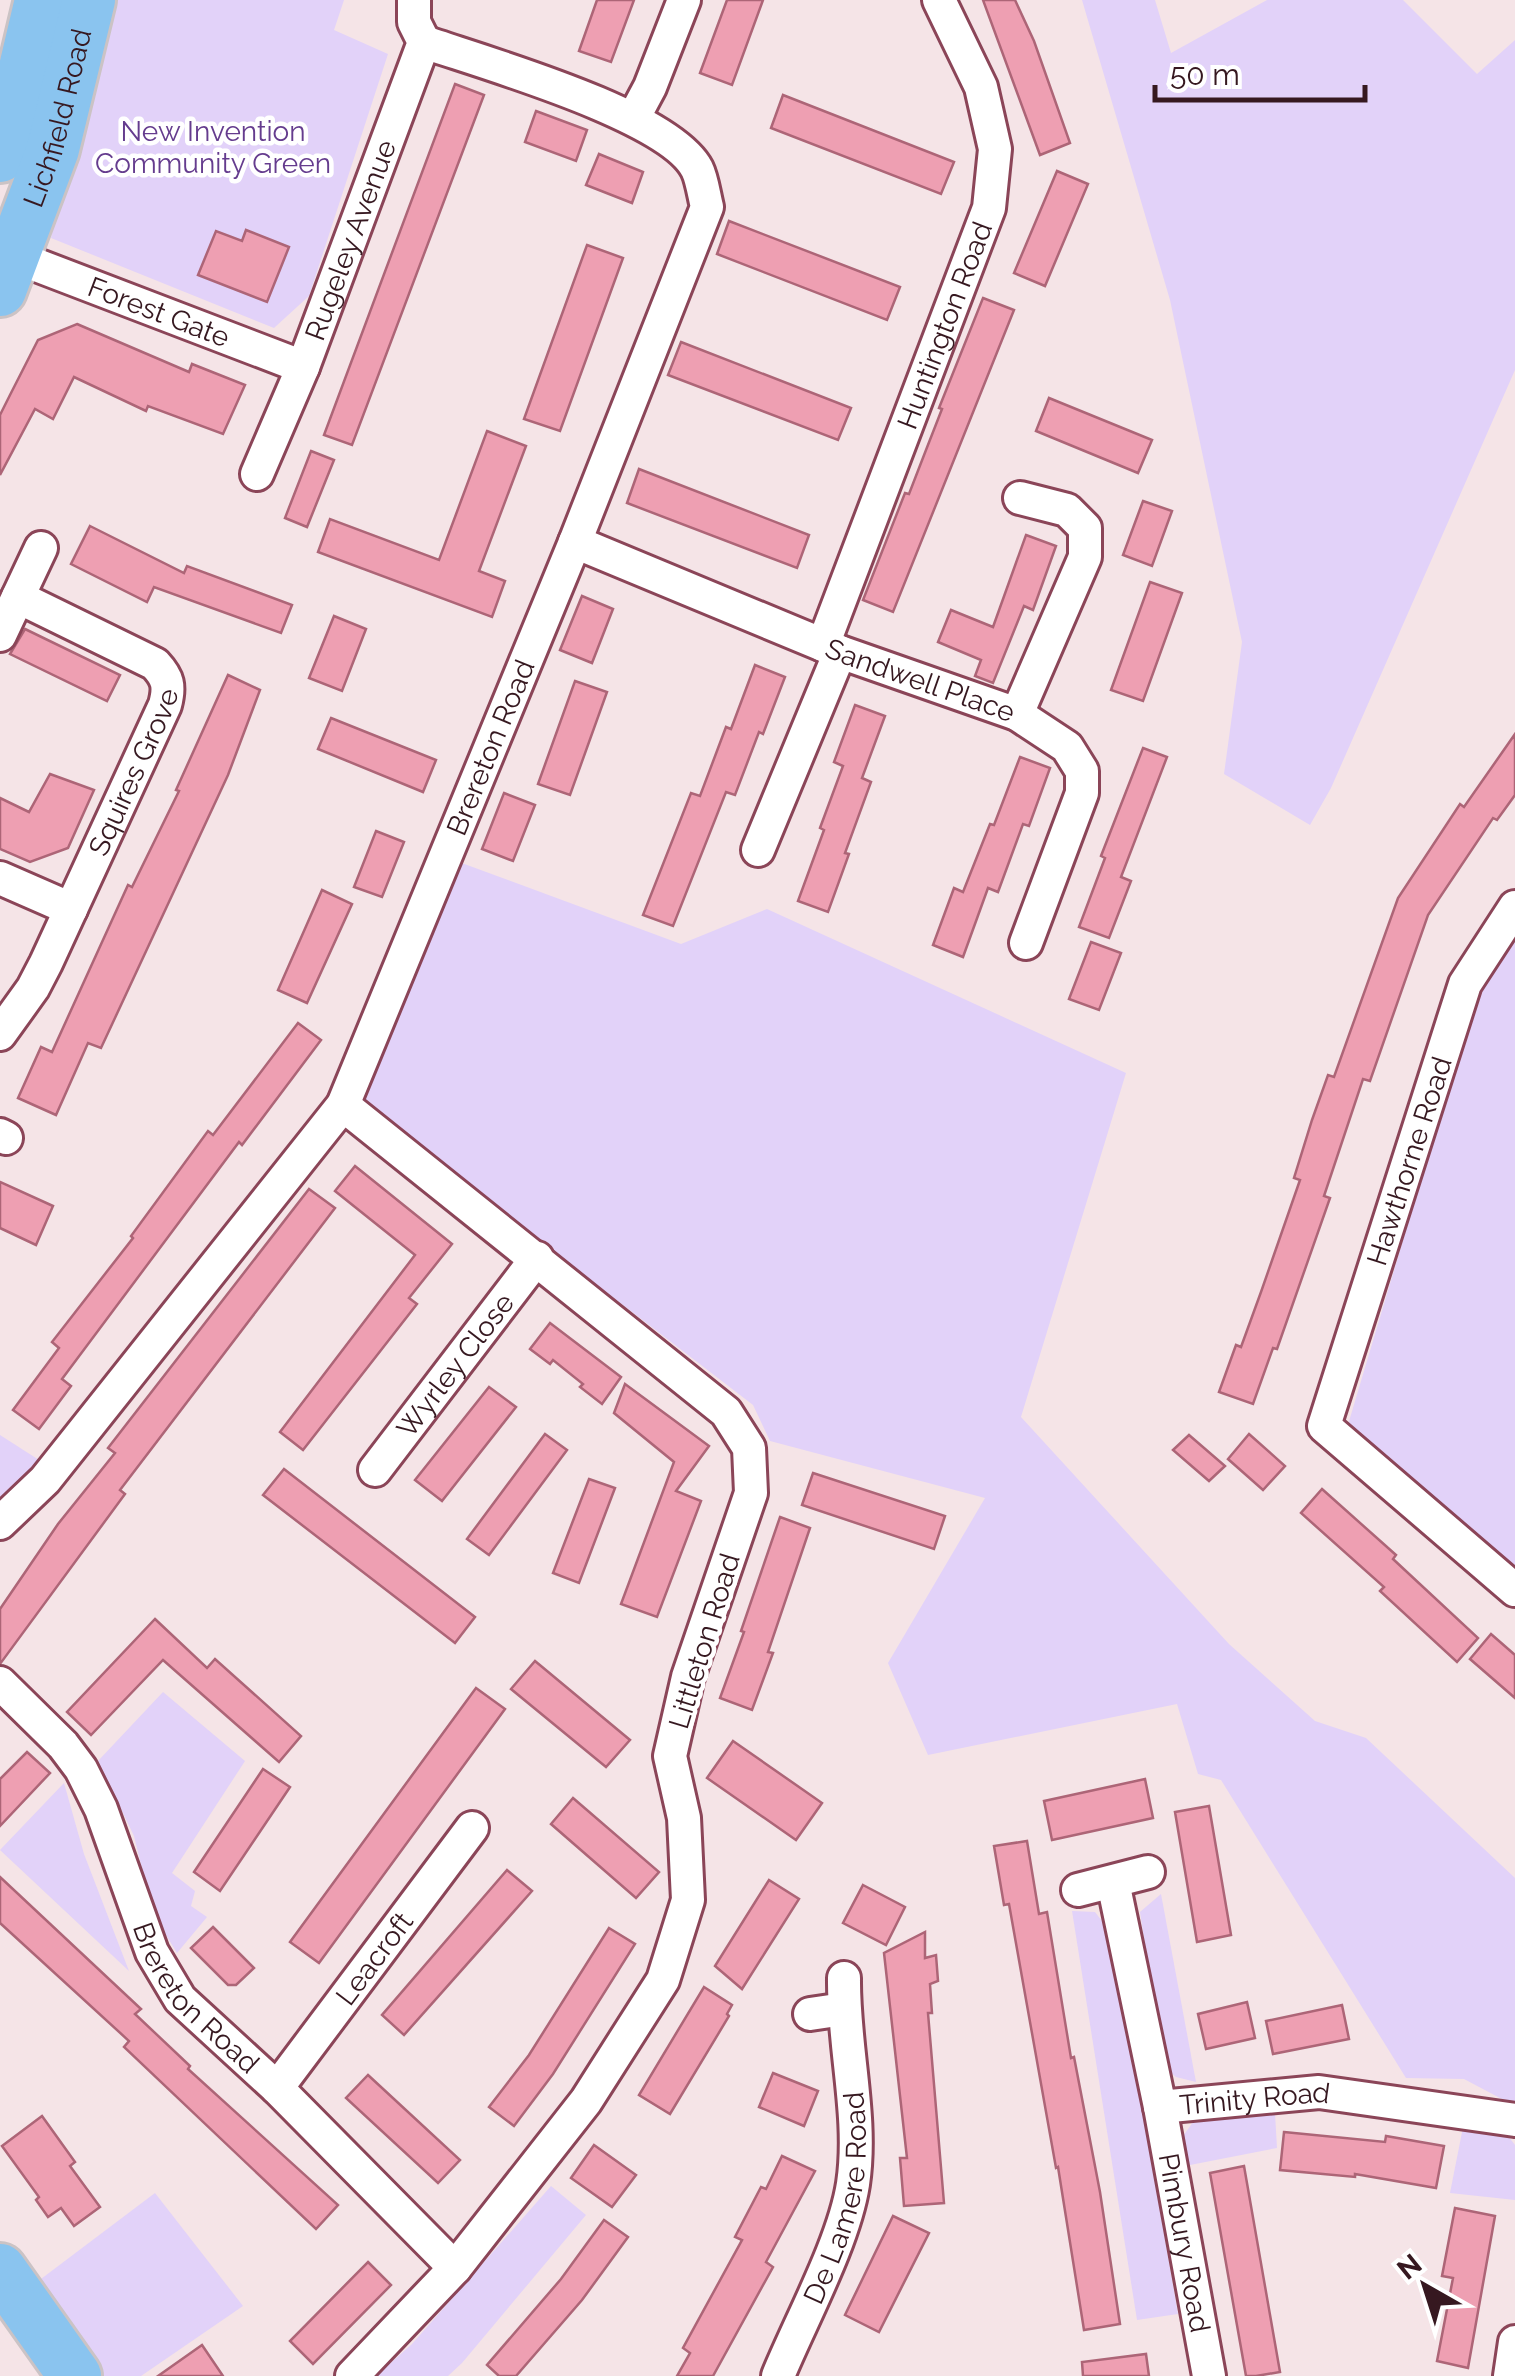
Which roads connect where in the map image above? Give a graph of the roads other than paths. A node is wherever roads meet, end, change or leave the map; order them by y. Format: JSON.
{"nodes":[{"id":1,"x":41,"y":0,"type":"edge"},
{"id":2,"x":90,"y":0,"type":"edge"},
{"id":3,"x":414,"y":0,"type":"edge"},
{"id":4,"x":684,"y":0,"type":"edge"},
{"id":5,"x":940,"y":0,"type":"edge"},
{"id":6,"x":424,"y":42,"type":"junction"},
{"id":7,"x":11,"y":106,"type":"edge"},
{"id":8,"x":634,"y":117,"type":"junction"},
{"id":9,"x":0,"y":156,"type":"edge"},
{"id":10,"x":4,"y":266,"type":"edge"},
{"id":11,"x":302,"y":367,"type":"junction"},
{"id":12,"x":257,"y":474,"type":"dead end"},
{"id":13,"x":1020,"y":498,"type":"dead end"},
{"id":14,"x":575,"y":542,"type":"junction"},
{"id":15,"x":41,"y":548,"type":"dead end"},
{"id":16,"x":18,"y":597,"type":"junction"},
{"id":17,"x":0,"y":636,"type":"edge"},
{"id":18,"x":832,"y":649,"type":"junction"},
{"id":19,"x":1017,"y":714,"type":"junction"},
{"id":20,"x":758,"y":850,"type":"dead end"},
{"id":21,"x":0,"y":878,"type":"edge"},
{"id":22,"x":1515,"y":907,"type":"edge"},
{"id":23,"x":71,"y":909,"type":"junction"},
{"id":24,"x":1026,"y":943,"type":"dead end"},
{"id":25,"x":0,"y":1034,"type":"edge"},
{"id":26,"x":344,"y":1105,"type":"junction"},
{"id":27,"x":538,"y":1258,"type":"junction"},
{"id":28,"x":374,"y":1470,"type":"dead end"},
{"id":29,"x":0,"y":1524,"type":"edge"},
{"id":30,"x":1515,"y":1590,"type":"edge"},
{"id":31,"x":0,"y":1683,"type":"edge"},
{"id":32,"x":472,"y":1828,"type":"dead end"},
{"id":33,"x":1148,"y":1872,"type":"dead end"},
{"id":34,"x":1114,"y":1882,"type":"junction"},
{"id":35,"x":1078,"y":1890,"type":"dead end"},
{"id":36,"x":810,"y":2014,"type":"dead end"},
{"id":37,"x":277,"y":2088,"type":"junction"},
{"id":38,"x":1160,"y":2107,"type":"junction"},
{"id":39,"x":1515,"y":2120,"type":"edge"},
{"id":40,"x":455,"y":2268,"type":"junction"},
{"id":41,"x":0,"y":2270,"type":"edge"},
{"id":42,"x":1515,"y":2342,"type":"edge"},
{"id":43,"x":75,"y":2376,"type":"edge"},
{"id":44,"x":352,"y":2376,"type":"edge"},
{"id":45,"x":778,"y":2376,"type":"edge"},
{"id":46,"x":1209,"y":2376,"type":"edge"},
{"id":47,"x":1510,"y":2376,"type":"edge"}],
"edges":[{"from":1,"to":7,"type":"main road","name":"Lichfield Road"},
{"from":2,"to":10,"type":"main road","name":"Lichfield Road"},
{"from":3,"to":6,"type":"street"},
{"from":4,"to":8,"type":"street"},
{"from":5,"to":18,"type":"street","name":"Huntington Road"},
{"from":6,"to":8,"type":"street","name":"Brereton Road"},
{"from":6,"to":11,"type":"street","name":"Rugeley Avenue"},
{"from":7,"to":9,"type":"main road","name":"Lichfield Road"},
{"from":8,"to":14,"type":"street","name":"Brereton Road"},
{"from":10,"to":11,"type":"street","name":"Forest Gate"},
{"from":11,"to":12,"type":"street","name":"Rugeley Avenue"},
{"from":13,"to":19,"type":"street"},
{"from":14,"to":18,"type":"street","name":"Sandwell Place"},
{"from":14,"to":26,"type":"street","name":"Brereton Road"},
{"from":15,"to":16,"type":"street"},
{"from":16,"to":17,"type":"street"},
{"from":16,"to":23,"type":"street","name":"Squires Grove"},
{"from":18,"to":19,"type":"street","name":"Sandwell Place"},
{"from":18,"to":20,"type":"street","name":"Huntington Road"},
{"from":19,"to":24,"type":"street","name":"Sandwell Place"},
{"from":21,"to":23,"type":"street"},
{"from":22,"to":30,"type":"street","name":"Hawthorne Road"},
{"from":23,"to":25,"type":"street","name":"Squires Grove"},
{"from":26,"to":27,"type":"street","name":"Littleton Road"},
{"from":26,"to":29,"type":"street","name":"Brereton Road"},
{"from":27,"to":28,"type":"street","name":"Wyrley Close"},
{"from":27,"to":40,"type":"street","name":"Littleton Road"},
{"from":31,"to":37,"type":"street","name":"Brereton Road"},
{"from":32,"to":37,"type":"street","name":"Leacroft"},
{"from":33,"to":34,"type":"street"},
{"from":34,"to":35,"type":"street"},
{"from":34,"to":38,"type":"street","name":"Trinity Road"},
{"from":36,"to":45,"type":"street","name":"De Lamere Road"},
{"from":37,"to":40,"type":"street","name":"Brereton Road"},
{"from":38,"to":39,"type":"street","name":"Trinity Road"},
{"from":38,"to":46,"type":"street","name":"Pimbury Road"},
{"from":40,"to":44,"type":"street","name":"Littleton Road"},
{"from":41,"to":43,"type":"main road"},
{"from":42,"to":47,"type":"street"}]}
